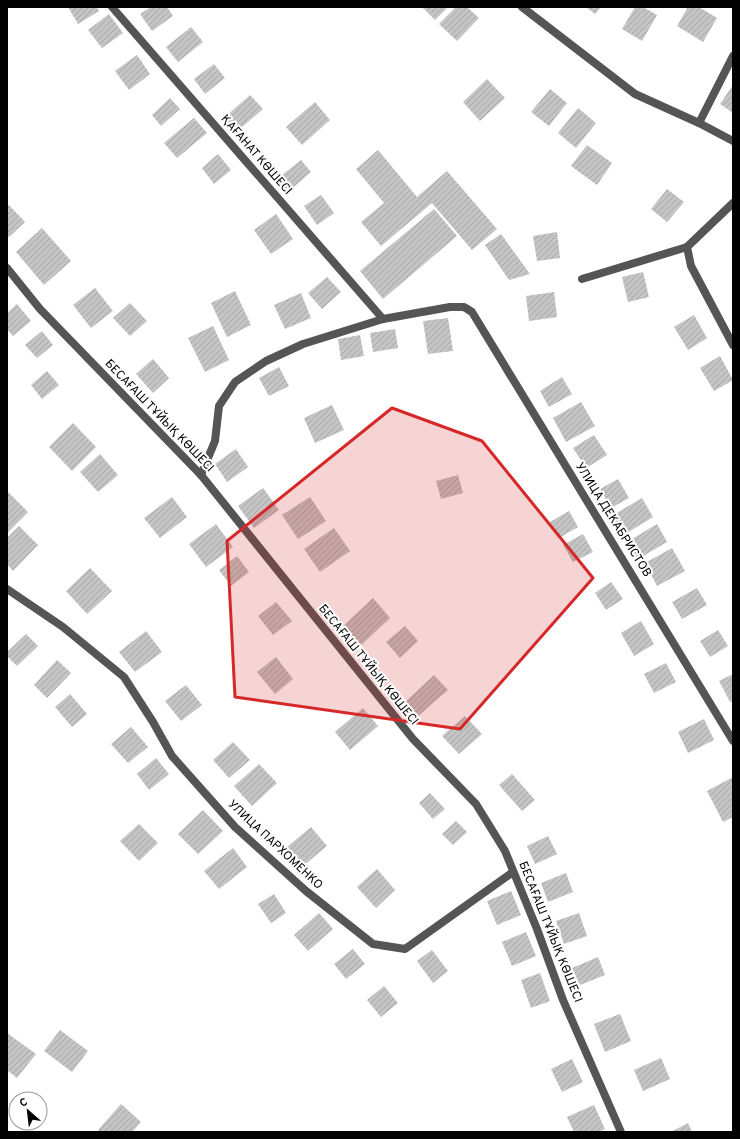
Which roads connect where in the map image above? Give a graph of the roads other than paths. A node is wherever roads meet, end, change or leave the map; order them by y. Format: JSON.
{"nodes":[{"id":1,"x":112,"y":7,"type":"edge"},
{"id":2,"x":522,"y":7,"type":"edge"},
{"id":3,"x":733,"y":56,"type":"edge"},
{"id":4,"x":699,"y":122,"type":"junction"},
{"id":5,"x":733,"y":142,"type":"edge"},
{"id":6,"x":733,"y":203,"type":"edge"},
{"id":7,"x":687,"y":247,"type":"junction"},
{"id":8,"x":7,"y":268,"type":"edge"},
{"id":9,"x":582,"y":279,"type":"dead end"},
{"id":10,"x":382,"y":319,"type":"junction"},
{"id":11,"x":733,"y":345,"type":"edge"},
{"id":12,"x":201,"y":475,"type":"junction"},
{"id":13,"x":7,"y":589,"type":"edge"},
{"id":14,"x":733,"y":741,"type":"edge"},
{"id":15,"x":513,"y":872,"type":"junction"},
{"id":16,"x":621,"y":1132,"type":"edge"}],
"edges":[{"from":1,"to":10,"type":"street","name":"ҚАҒАНАТ КӨШЕСІ"},
{"from":2,"to":4,"type":"street"},
{"from":3,"to":4,"type":"street"},
{"from":4,"to":5,"type":"street"},
{"from":6,"to":7,"type":"street"},
{"from":7,"to":9,"type":"street"},
{"from":7,"to":11,"type":"street"},
{"from":8,"to":12,"type":"street","name":"БЕСАҒАШ ТҰЙЫҚ КӨШЕСІ"},
{"from":10,"to":12,"type":"street"},
{"from":10,"to":14,"type":"street","name":"УЛИЦА ДЕКАБРИСТОВ"},
{"from":12,"to":15,"type":"street","name":"БЕСАҒАШ ТҰЙЫҚ КӨШЕСІ"},
{"from":13,"to":15,"type":"street","name":"УЛИЦА ПАРХОМЕНКО"},
{"from":15,"to":16,"type":"street","name":"БЕСАҒАШ ТҰЙЫҚ КӨШЕСІ"}]}
